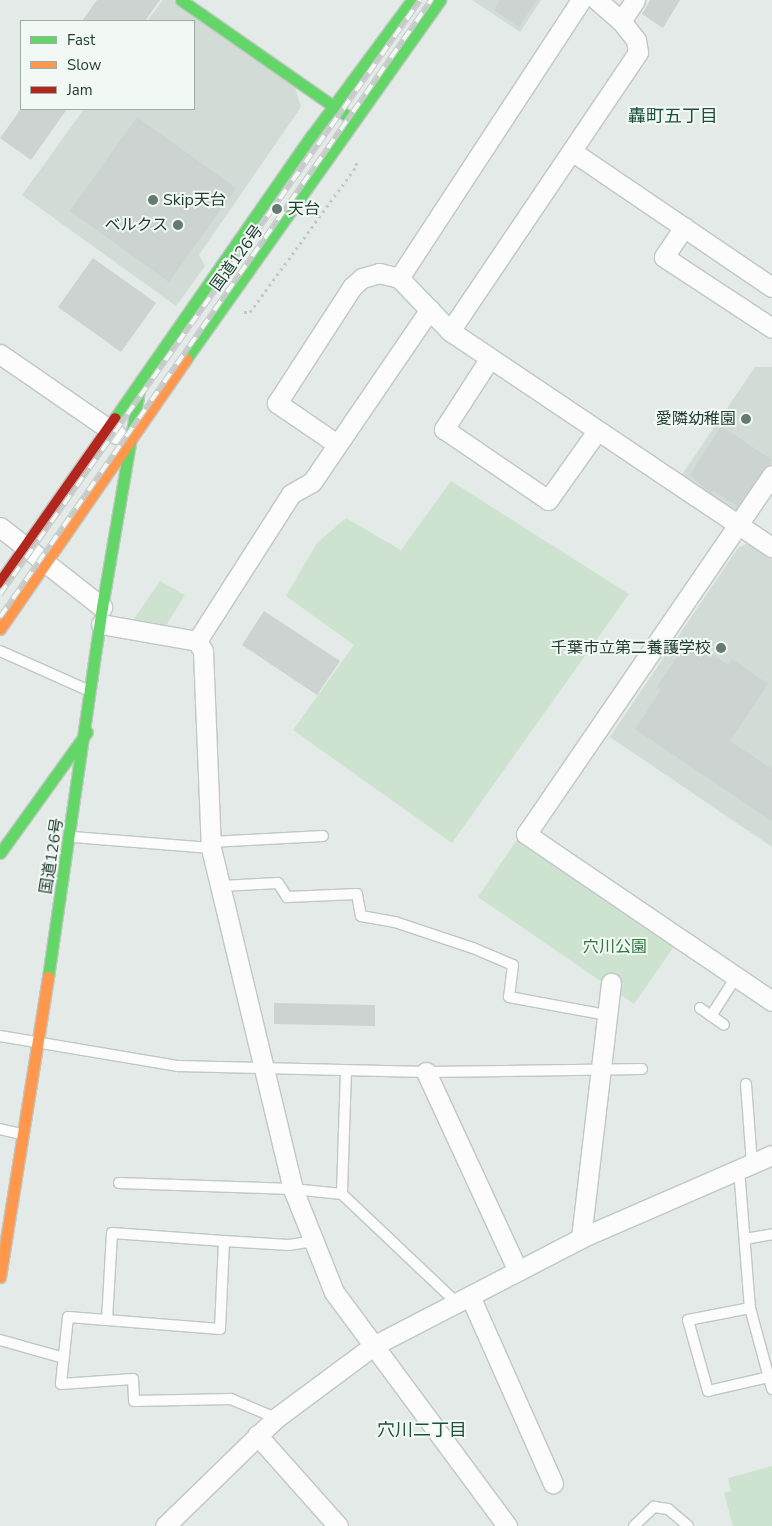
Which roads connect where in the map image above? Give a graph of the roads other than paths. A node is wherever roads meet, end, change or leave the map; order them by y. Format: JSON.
{"nodes":[{"id":1,"x":181,"y":0,"type":"edge"},
{"id":2,"x":412,"y":0,"type":"edge"},
{"id":3,"x":440,"y":0,"type":"edge"},
{"id":4,"x":581,"y":0,"type":"edge"},
{"id":5,"x":597,"y":0,"type":"edge"},
{"id":6,"x":635,"y":0,"type":"edge"},
{"id":7,"x":621,"y":21,"type":"junction"},
{"id":8,"x":334,"y":107,"type":"junction"},
{"id":9,"x":355,"y":121,"type":"junction"},
{"id":10,"x":573,"y":152,"type":"junction"},
{"id":11,"x":684,"y":227,"type":"junction"},
{"id":12,"x":399,"y":278,"type":"junction"},
{"id":13,"x":772,"y":287,"type":"edge"},
{"id":14,"x":430,"y":309,"type":"junction"},
{"id":15,"x":772,"y":328,"type":"edge"},
{"id":16,"x":450,"y":331,"type":"junction"},
{"id":17,"x":0,"y":354,"type":"edge"},
{"id":18,"x":490,"y":358,"type":"junction"},
{"id":19,"x":141,"y":380,"type":"junction"},
{"id":20,"x":107,"y":430,"type":"junction"},
{"id":21,"x":597,"y":431,"type":"junction"},
{"id":22,"x":131,"y":440,"type":"junction"},
{"id":23,"x":337,"y":444,"type":"junction"},
{"id":24,"x":772,"y":475,"type":"edge"},
{"id":25,"x":738,"y":524,"type":"junction"},
{"id":26,"x":0,"y":528,"type":"edge"},
{"id":27,"x":25,"y":547,"type":"junction"},
{"id":28,"x":772,"y":547,"type":"edge"},
{"id":29,"x":44,"y":562,"type":"junction"},
{"id":30,"x":0,"y":582,"type":"edge"},
{"id":31,"x":102,"y":616,"type":"junction"},
{"id":32,"x":0,"y":629,"type":"edge"},
{"id":33,"x":196,"y":641,"type":"junction"},
{"id":34,"x":0,"y":650,"type":"edge"},
{"id":35,"x":93,"y":692,"type":"junction"},
{"id":36,"x":87,"y":732,"type":"junction"},
{"id":37,"x":71,"y":836,"type":"junction"},
{"id":38,"x":323,"y":836,"type":"dead end"},
{"id":39,"x":211,"y":845,"type":"junction"},
{"id":40,"x":0,"y":853,"type":"edge"},
{"id":41,"x":221,"y":886,"type":"junction"},
{"id":42,"x":736,"y":977,"type":"junction"},
{"id":43,"x":611,"y":983,"type":"dead end"},
{"id":44,"x":772,"y":1001,"type":"edge"},
{"id":45,"x":700,"y":1008,"type":"dead end"},
{"id":46,"x":607,"y":1015,"type":"junction"},
{"id":47,"x":711,"y":1016,"type":"junction"},
{"id":48,"x":724,"y":1025,"type":"dead end"},
{"id":49,"x":0,"y":1036,"type":"edge"},
{"id":50,"x":39,"y":1045,"type":"junction"},
{"id":51,"x":642,"y":1069,"type":"dead end"},
{"id":52,"x":265,"y":1070,"type":"junction"},
{"id":53,"x":600,"y":1070,"type":"junction"},
{"id":54,"x":346,"y":1071,"type":"junction"},
{"id":55,"x":426,"y":1072,"type":"junction"},
{"id":56,"x":746,"y":1084,"type":"dead end"},
{"id":57,"x":0,"y":1129,"type":"edge"},
{"id":58,"x":25,"y":1135,"type":"junction"},
{"id":59,"x":772,"y":1155,"type":"edge"},
{"id":60,"x":745,"y":1167,"type":"junction"},
{"id":61,"x":119,"y":1184,"type":"dead end"},
{"id":62,"x":293,"y":1189,"type":"junction"},
{"id":63,"x":342,"y":1194,"type":"junction"},
{"id":64,"x":4,"y":1225,"type":"edge"},
{"id":65,"x":772,"y":1234,"type":"edge"},
{"id":66,"x":581,"y":1238,"type":"junction"},
{"id":67,"x":745,"y":1239,"type":"junction"},
{"id":68,"x":224,"y":1241,"type":"junction"},
{"id":69,"x":314,"y":1241,"type":"junction"},
{"id":70,"x":518,"y":1271,"type":"junction"},
{"id":71,"x":0,"y":1277,"type":"edge"},
{"id":72,"x":463,"y":1300,"type":"junction"},
{"id":73,"x":750,"y":1308,"type":"junction"},
{"id":74,"x":107,"y":1320,"type":"junction"},
{"id":75,"x":0,"y":1340,"type":"edge"},
{"id":76,"x":373,"y":1346,"type":"junction"},
{"id":77,"x":64,"y":1358,"type":"junction"},
{"id":78,"x":769,"y":1377,"type":"junction"},
{"id":79,"x":772,"y":1389,"type":"edge"},
{"id":80,"x":276,"y":1418,"type":"junction"},
{"id":81,"x":257,"y":1435,"type":"junction"},
{"id":82,"x":553,"y":1483,"type":"dead end"},
{"id":83,"x":166,"y":1526,"type":"edge"},
{"id":84,"x":338,"y":1526,"type":"edge"},
{"id":85,"x":507,"y":1526,"type":"edge"},
{"id":86,"x":634,"y":1526,"type":"edge"},
{"id":87,"x":688,"y":1526,"type":"edge"}],
"edges":[{"from":1,"to":8,"type":"main road"},
{"from":2,"to":8,"type":"main road","name":"国道126号"},
{"from":3,"to":9,"type":"main road","name":"国道126号"},
{"from":4,"to":12,"type":"street"},
{"from":5,"to":7,"type":"street"},
{"from":6,"to":7,"type":"street"},
{"from":7,"to":10,"type":"street"},
{"from":8,"to":9,"type":"main road"},
{"from":8,"to":19,"type":"main road","name":"国道126号"},
{"from":9,"to":22,"type":"main road","name":"国道126号"},
{"from":10,"to":11,"type":"street"},
{"from":10,"to":16,"type":"street"},
{"from":11,"to":13,"type":"street"},
{"from":11,"to":15,"type":"street"},
{"from":12,"to":14,"type":"street"},
{"from":12,"to":23,"type":"street"},
{"from":14,"to":16,"type":"street"},
{"from":14,"to":23,"type":"street"},
{"from":16,"to":18,"type":"street"},
{"from":17,"to":20,"type":"street"},
{"from":18,"to":21,"type":"street"},
{"from":18,"to":21,"type":"street"},
{"from":19,"to":20,"type":"main road","name":"国道126号"},
{"from":19,"to":22,"type":"main road","name":"国道126号"},
{"from":20,"to":22,"type":"street"},
{"from":20,"to":27,"type":"main road","name":"国道126号"},
{"from":21,"to":25,"type":"street"},
{"from":22,"to":29,"type":"main road","name":"国道126号"},
{"from":22,"to":31,"type":"main road","name":"国道126号"},
{"from":23,"to":33,"type":"street"},
{"from":24,"to":25,"type":"street"},
{"from":25,"to":28,"type":"street"},
{"from":25,"to":42,"type":"street"},
{"from":26,"to":27,"type":"street"},
{"from":27,"to":29,"type":"street"},
{"from":27,"to":30,"type":"main road","name":"国道126号"},
{"from":29,"to":31,"type":"street"},
{"from":29,"to":32,"type":"main road","name":"国道126号"},
{"from":31,"to":33,"type":"street"},
{"from":31,"to":35,"type":"main road","name":"国道126号"},
{"from":33,"to":39,"type":"street"},
{"from":34,"to":35,"type":"lane"},
{"from":35,"to":36,"type":"main road","name":"国道126号"},
{"from":36,"to":37,"type":"main road","name":"国道126号"},
{"from":36,"to":40,"type":"main road"},
{"from":37,"to":39,"type":"lane"},
{"from":37,"to":50,"type":"main road","name":"国道126号"},
{"from":38,"to":39,"type":"lane"},
{"from":39,"to":41,"type":"street"},
{"from":41,"to":46,"type":"lane"},
{"from":41,"to":52,"type":"street"},
{"from":42,"to":44,"type":"street"},
{"from":42,"to":47,"type":"lane"},
{"from":43,"to":46,"type":"street"},
{"from":45,"to":47,"type":"lane"},
{"from":46,"to":53,"type":"street"},
{"from":47,"to":48,"type":"lane"},
{"from":49,"to":50,"type":"lane"},
{"from":50,"to":52,"type":"lane"},
{"from":50,"to":58,"type":"main road","name":"国道126号"},
{"from":51,"to":53,"type":"lane"},
{"from":52,"to":54,"type":"lane"},
{"from":52,"to":62,"type":"street"},
{"from":53,"to":55,"type":"lane"},
{"from":53,"to":66,"type":"street"},
{"from":54,"to":55,"type":"lane"},
{"from":54,"to":63,"type":"lane"},
{"from":55,"to":70,"type":"street"},
{"from":56,"to":60,"type":"lane"},
{"from":57,"to":58,"type":"lane"},
{"from":58,"to":64,"type":"main road","name":"国道126号"},
{"from":59,"to":60,"type":"street"},
{"from":60,"to":66,"type":"street"},
{"from":60,"to":67,"type":"lane"},
{"from":61,"to":62,"type":"lane"},
{"from":62,"to":63,"type":"lane"},
{"from":62,"to":69,"type":"street"},
{"from":63,"to":72,"type":"lane"},
{"from":64,"to":71,"type":"main road","name":"国道126号"},
{"from":65,"to":67,"type":"lane"},
{"from":66,"to":70,"type":"street"},
{"from":67,"to":73,"type":"lane"},
{"from":68,"to":69,"type":"lane"},
{"from":68,"to":74,"type":"lane"},
{"from":68,"to":74,"type":"lane"},
{"from":69,"to":76,"type":"street"},
{"from":70,"to":72,"type":"street"},
{"from":72,"to":76,"type":"street"},
{"from":72,"to":82,"type":"street"},
{"from":73,"to":78,"type":"lane"},
{"from":73,"to":78,"type":"lane"},
{"from":74,"to":77,"type":"lane"},
{"from":75,"to":77,"type":"lane"},
{"from":76,"to":80,"type":"street"},
{"from":76,"to":85,"type":"street"},
{"from":77,"to":80,"type":"lane"},
{"from":78,"to":79,"type":"lane"},
{"from":80,"to":81,"type":"street"},
{"from":81,"to":83,"type":"street"},
{"from":81,"to":84,"type":"street"},
{"from":86,"to":87,"type":"lane"}]}
